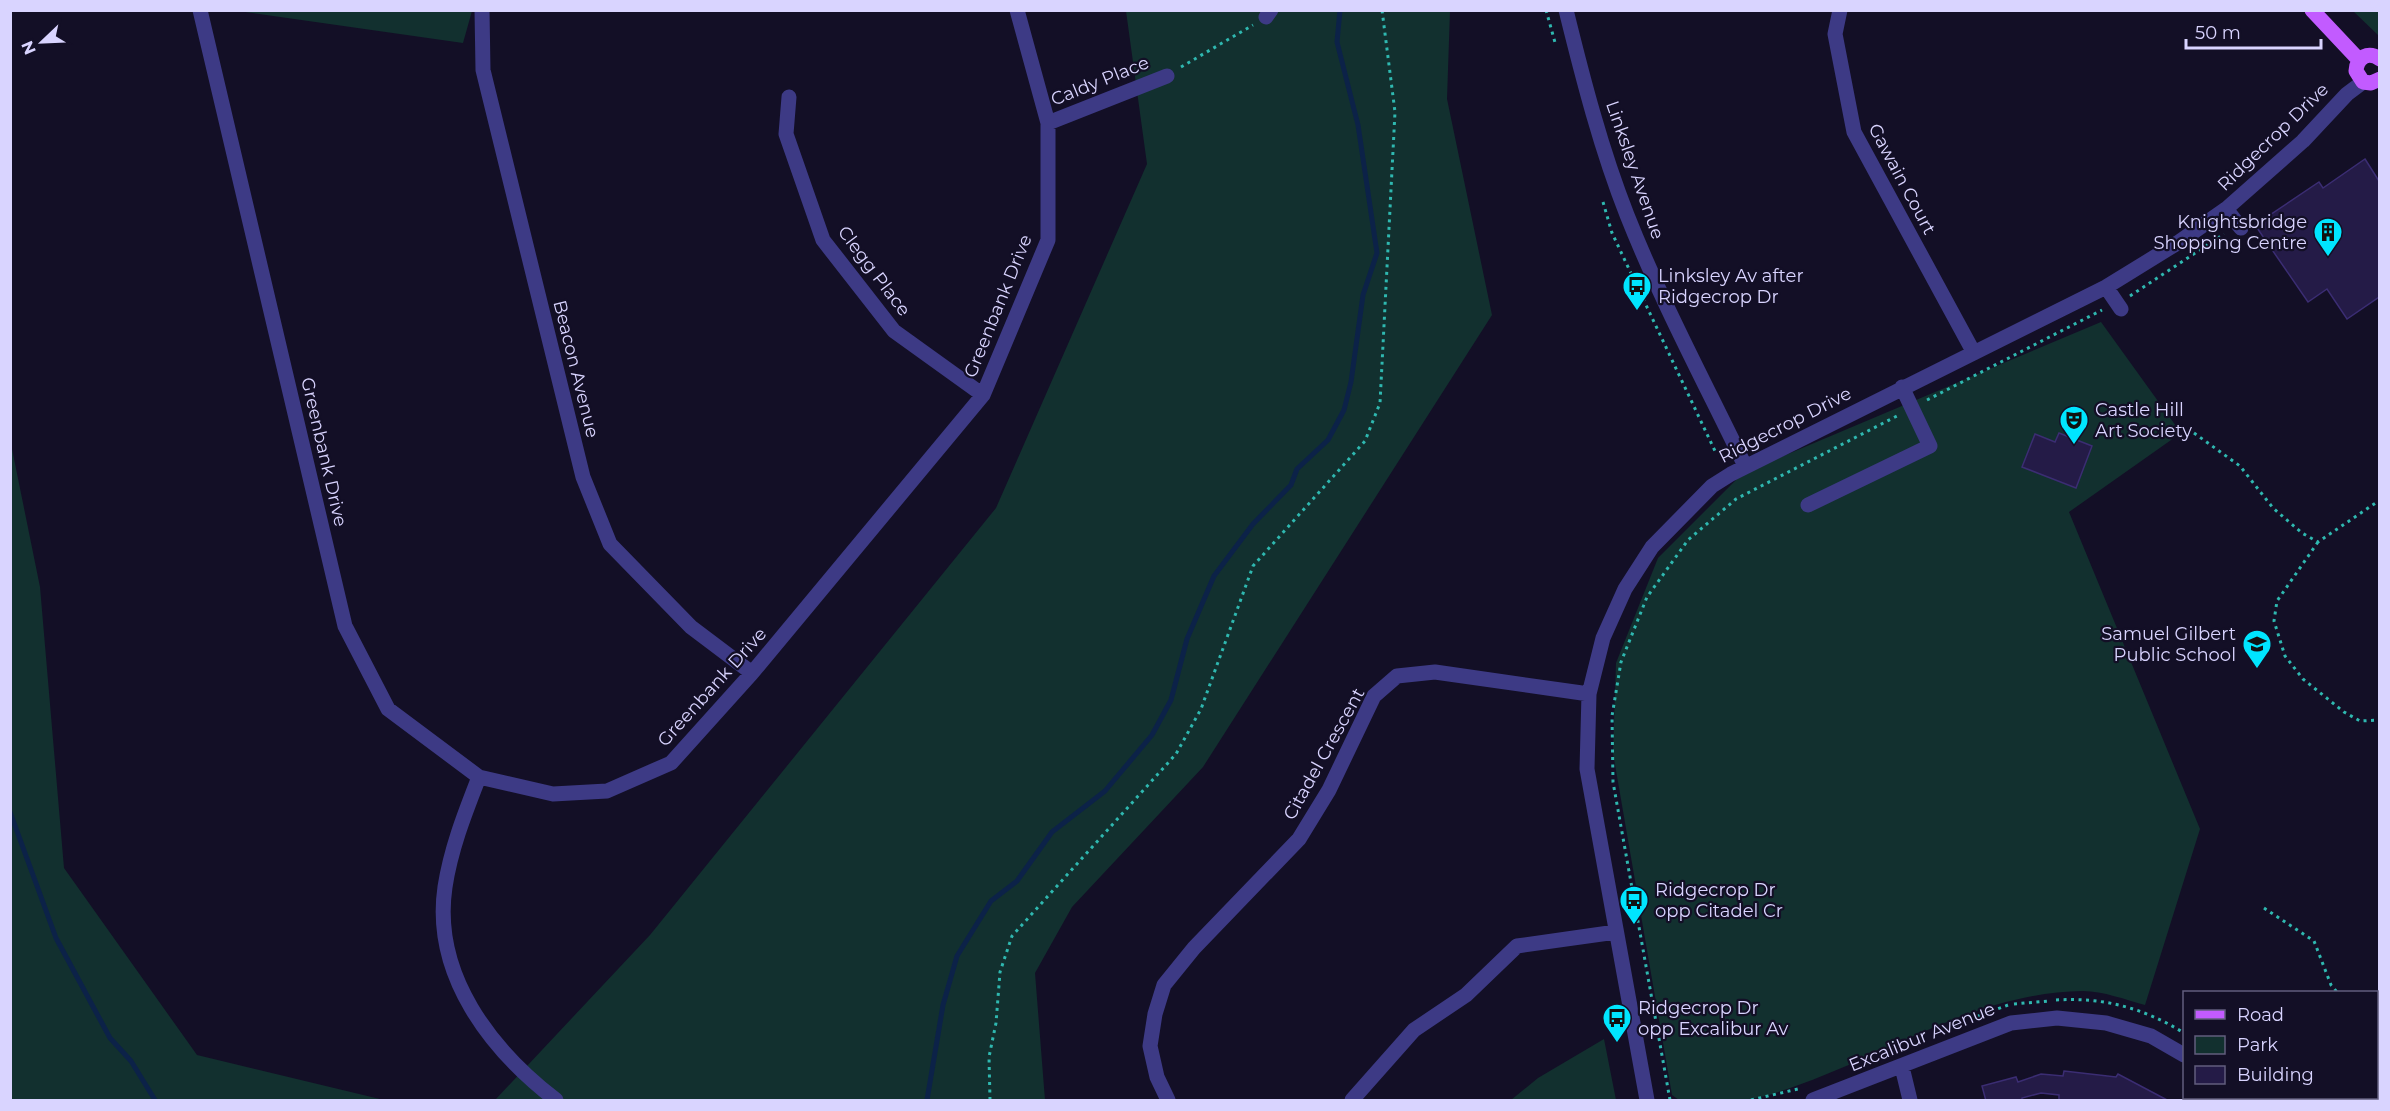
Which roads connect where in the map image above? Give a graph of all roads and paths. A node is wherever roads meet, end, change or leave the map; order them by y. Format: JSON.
{"nodes":[{"id":1,"x":200,"y":10,"type":"edge"},
{"id":2,"x":483,"y":10,"type":"edge"},
{"id":3,"x":1017,"y":10,"type":"edge"},
{"id":4,"x":1382,"y":10,"type":"edge"},
{"id":5,"x":1566,"y":10,"type":"edge"},
{"id":6,"x":1840,"y":10,"type":"edge"},
{"id":7,"x":2312,"y":10,"type":"edge"},
{"id":8,"x":1269,"y":14,"type":"edge"},
{"id":9,"x":2379,"y":59,"type":"edge"},
{"id":10,"x":2359,"y":60,"type":"junction"},
{"id":11,"x":1167,"y":76,"type":"joint"},
{"id":12,"x":2379,"y":80,"type":"edge"},
{"id":13,"x":2363,"y":82,"type":"junction"},
{"id":14,"x":789,"y":97,"type":"dead end"},
{"id":15,"x":1048,"y":123,"type":"junction"},
{"id":16,"x":2226,"y":209,"type":"junction"},
{"id":17,"x":2239,"y":226,"type":"joint"},
{"id":18,"x":2106,"y":287,"type":"junction"},
{"id":19,"x":2119,"y":306,"type":"junction"},
{"id":20,"x":1974,"y":353,"type":"junction"},
{"id":21,"x":1902,"y":387,"type":"junction"},
{"id":22,"x":983,"y":395,"type":"junction"},
{"id":23,"x":1912,"y":408,"type":"junction"},
{"id":24,"x":2193,"y":433,"type":"dead end"},
{"id":25,"x":1745,"y":466,"type":"junction"},
{"id":26,"x":2379,"y":500,"type":"edge"},
{"id":27,"x":1808,"y":506,"type":"dead end"},
{"id":28,"x":2319,"y":542,"type":"junction"},
{"id":29,"x":752,"y":673,"type":"junction"},
{"id":30,"x":1589,"y":694,"type":"junction"},
{"id":31,"x":2379,"y":720,"type":"edge"},
{"id":32,"x":479,"y":777,"type":"junction"},
{"id":33,"x":2264,"y":908,"type":"dead end"},
{"id":34,"x":1616,"y":932,"type":"junction"},
{"id":35,"x":2336,"y":991,"type":"edge"},
{"id":36,"x":2183,"y":1054,"type":"edge"},
{"id":37,"x":1902,"y":1067,"type":"junction"},
{"id":38,"x":556,"y":1101,"type":"edge"},
{"id":39,"x":990,"y":1101,"type":"edge"},
{"id":40,"x":1168,"y":1101,"type":"edge"},
{"id":41,"x":1352,"y":1101,"type":"edge"},
{"id":42,"x":1647,"y":1101,"type":"edge"},
{"id":43,"x":1670,"y":1101,"type":"edge"},
{"id":44,"x":1813,"y":1101,"type":"edge"},
{"id":45,"x":1910,"y":1101,"type":"edge"}],
"edges":[{"from":1,"to":32,"type":"street","name":"Greenbank Drive"},
{"from":2,"to":29,"type":"street","name":"Beacon Avenue"},
{"from":3,"to":15,"type":"street","name":"Greenbank Drive"},
{"from":4,"to":39,"type":"path"},
{"from":5,"to":25,"type":"street","name":"Linksley Avenue"},
{"from":6,"to":20,"type":"street","name":"Gawain Court"},
{"from":7,"to":10,"type":"main road"},
{"from":8,"to":11,"type":"path"},
{"from":9,"to":10,"type":"main road"},
{"from":10,"to":13,"type":"main road"},
{"from":11,"to":15,"type":"street","name":"Caldy Place"},
{"from":12,"to":13,"type":"main road"},
{"from":13,"to":16,"type":"street","name":"Ridgecrop Drive"},
{"from":14,"to":22,"type":"street","name":"Clegg Place"},
{"from":15,"to":22,"type":"street","name":"Greenbank Drive"},
{"from":16,"to":17,"type":"street"},
{"from":16,"to":18,"type":"street","name":"Ridgecrop Drive"},
{"from":17,"to":19,"type":"path"},
{"from":18,"to":19,"type":"street"},
{"from":18,"to":20,"type":"street","name":"Ridgecrop Drive"},
{"from":19,"to":23,"type":"path"},
{"from":20,"to":21,"type":"street","name":"Ridgecrop Drive"},
{"from":21,"to":23,"type":"street"},
{"from":21,"to":25,"type":"street","name":"Ridgecrop Drive"},
{"from":22,"to":29,"type":"street","name":"Greenbank Drive"},
{"from":23,"to":27,"type":"street"},
{"from":23,"to":43,"type":"path"},
{"from":24,"to":28,"type":"path"},
{"from":25,"to":30,"type":"street","name":"Ridgecrop Drive"},
{"from":26,"to":28,"type":"path"},
{"from":28,"to":31,"type":"path"},
{"from":29,"to":32,"type":"street","name":"Greenbank Drive"},
{"from":30,"to":34,"type":"street","name":"Ridgecrop Drive"},
{"from":30,"to":40,"type":"street","name":"Citadel Crescent"},
{"from":32,"to":38,"type":"street"},
{"from":33,"to":35,"type":"path"},
{"from":34,"to":41,"type":"street"},
{"from":34,"to":42,"type":"street","name":"Ridgecrop Drive"},
{"from":36,"to":37,"type":"street","name":"Excalibur Avenue"},
{"from":37,"to":44,"type":"street","name":"Excalibur Avenue"},
{"from":37,"to":45,"type":"street"}]}
